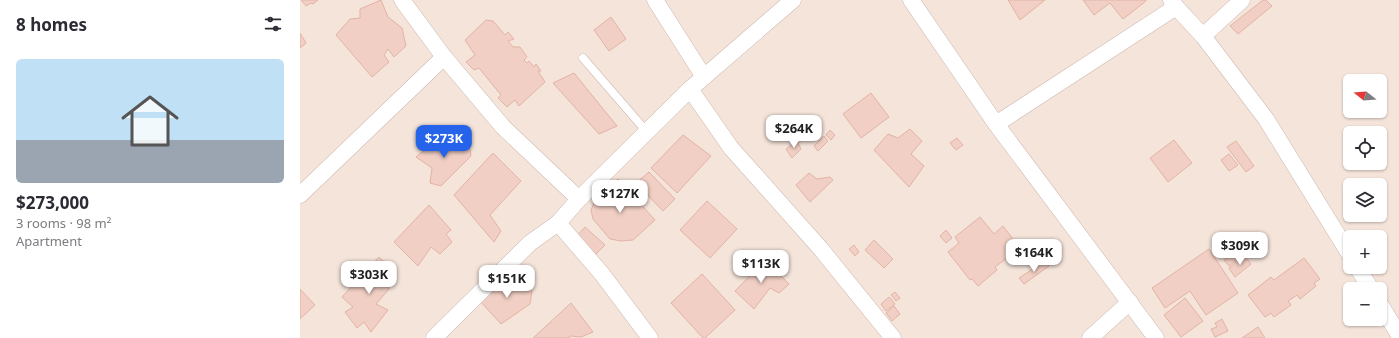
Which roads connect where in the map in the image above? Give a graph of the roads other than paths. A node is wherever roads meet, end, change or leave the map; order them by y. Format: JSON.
{"nodes":[{"id":1,"x":402,"y":0,"type":"edge"},
{"id":2,"x":654,"y":0,"type":"edge"},
{"id":3,"x":793,"y":0,"type":"edge"},
{"id":4,"x":911,"y":0,"type":"edge"},
{"id":5,"x":1242,"y":0,"type":"edge"},
{"id":6,"x":1174,"y":4,"type":"edge"},
{"id":7,"x":1203,"y":36,"type":"junction"},
{"id":8,"x":444,"y":56,"type":"junction"},
{"id":9,"x":583,"y":58,"type":"dead end"},
{"id":10,"x":704,"y":77,"type":"junction"},
{"id":11,"x":690,"y":89,"type":"junction"},
{"id":12,"x":996,"y":124,"type":"junction"},
{"id":13,"x":647,"y":132,"type":"junction"},
{"id":14,"x":300,"y":195,"type":"edge"},
{"id":15,"x":579,"y":199,"type":"junction"},
{"id":16,"x":558,"y":224,"type":"junction"},
{"id":17,"x":1343,"y":244,"type":"edge"},
{"id":18,"x":1130,"y":302,"type":"junction"},
{"id":19,"x":1387,"y":315,"type":"edge"},
{"id":20,"x":1399,"y":335,"type":"edge"},
{"id":21,"x":434,"y":338,"type":"edge"},
{"id":22,"x":650,"y":338,"type":"edge"},
{"id":23,"x":894,"y":338,"type":"edge"},
{"id":24,"x":1090,"y":338,"type":"edge"},
{"id":25,"x":1156,"y":338,"type":"edge"}],
"edges":[{"from":1,"to":8,"type":"street"},
{"from":2,"to":10,"type":"street"},
{"from":3,"to":10,"type":"street"},
{"from":4,"to":12,"type":"street"},
{"from":5,"to":7,"type":"street"},
{"from":6,"to":7,"type":"street"},
{"from":6,"to":12,"type":"street"},
{"from":7,"to":17,"type":"street"},
{"from":8,"to":14,"type":"street"},
{"from":8,"to":15,"type":"street"},
{"from":9,"to":13,"type":"lane"},
{"from":10,"to":11,"type":"street"},
{"from":11,"to":13,"type":"street"},
{"from":11,"to":23,"type":"street"},
{"from":12,"to":18,"type":"street"},
{"from":13,"to":15,"type":"street"},
{"from":15,"to":16,"type":"street"},
{"from":16,"to":21,"type":"street"},
{"from":16,"to":22,"type":"street"},
{"from":18,"to":24,"type":"street"},
{"from":18,"to":25,"type":"street"},
{"from":19,"to":20,"type":"street"}]}
